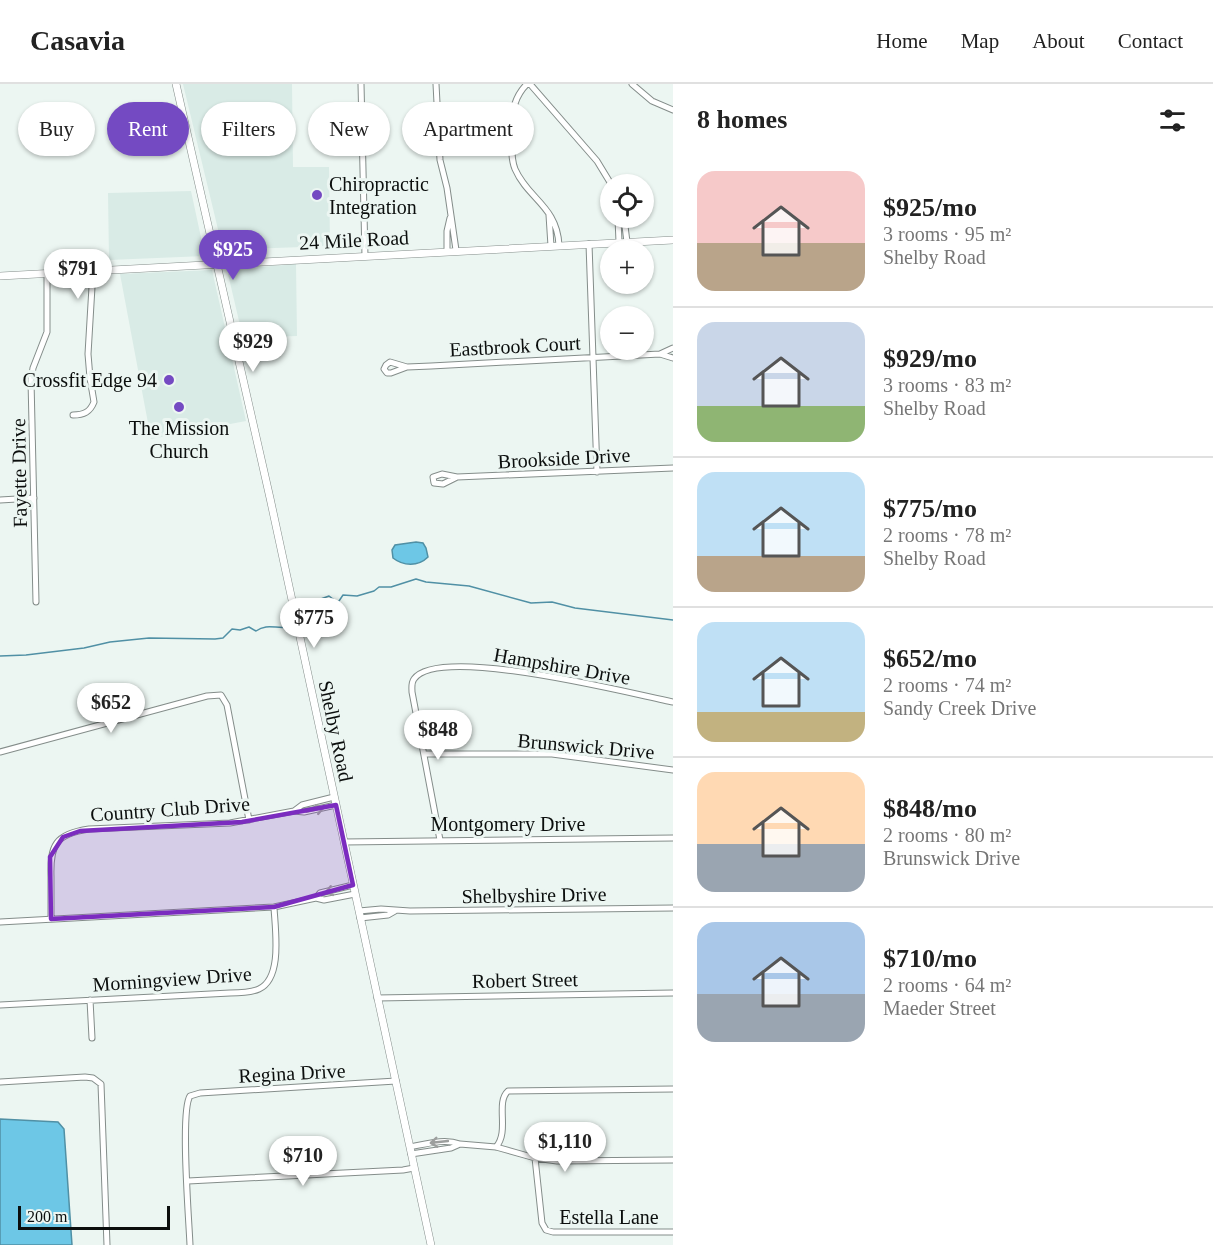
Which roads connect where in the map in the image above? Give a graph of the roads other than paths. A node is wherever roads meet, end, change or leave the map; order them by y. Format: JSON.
{"nodes":[{"id":1,"x":176,"y":84,"type":"edge"},
{"id":2,"x":361,"y":84,"type":"edge"},
{"id":3,"x":436,"y":84,"type":"edge"},
{"id":4,"x":528,"y":84,"type":"edge"},
{"id":5,"x":632,"y":84,"type":"edge"},
{"id":6,"x":673,"y":110,"type":"edge"},
{"id":7,"x":605,"y":174,"type":"edge"},
{"id":8,"x":549,"y":213,"type":"junction"},
{"id":9,"x":450,"y":217,"type":"junction"},
{"id":10,"x":673,"y":240,"type":"edge"},
{"id":11,"x":654,"y":241,"type":"edge"},
{"id":12,"x":600,"y":243,"type":"edge"},
{"id":13,"x":589,"y":244,"type":"junction"},
{"id":14,"x":559,"y":245,"type":"junction"},
{"id":15,"x":551,"y":246,"type":"junction"},
{"id":16,"x":456,"y":250,"type":"junction"},
{"id":17,"x":447,"y":251,"type":"junction"},
{"id":18,"x":365,"y":256,"type":"junction"},
{"id":19,"x":217,"y":264,"type":"junction"},
{"id":20,"x":93,"y":270,"type":"junction"},
{"id":21,"x":47,"y":273,"type":"junction"},
{"id":22,"x":0,"y":276,"type":"edge"},
{"id":23,"x":673,"y":348,"type":"edge"},
{"id":24,"x":660,"y":354,"type":"junction"},
{"id":25,"x":593,"y":357,"type":"junction"},
{"id":26,"x":673,"y":358,"type":"edge"},
{"id":27,"x":407,"y":367,"type":"dead end"},
{"id":28,"x":73,"y":416,"type":"dead end"},
{"id":29,"x":673,"y":468,"type":"edge"},
{"id":30,"x":597,"y":472,"type":"junction"},
{"id":31,"x":457,"y":477,"type":"dead end"},
{"id":32,"x":34,"y":498,"type":"junction"},
{"id":33,"x":0,"y":500,"type":"edge"},
{"id":34,"x":36,"y":602,"type":"dead end"},
{"id":35,"x":673,"y":702,"type":"edge"},
{"id":36,"x":0,"y":752,"type":"edge"},
{"id":37,"x":424,"y":754,"type":"junction"},
{"id":38,"x":673,"y":770,"type":"edge"},
{"id":39,"x":335,"y":801,"type":"junction"},
{"id":40,"x":249,"y":820,"type":"junction"},
{"id":41,"x":673,"y":838,"type":"edge"},
{"id":42,"x":440,"y":840,"type":"junction"},
{"id":43,"x":344,"y":842,"type":"junction"},
{"id":44,"x":354,"y":890,"type":"junction"},
{"id":45,"x":274,"y":908,"type":"junction"},
{"id":46,"x":673,"y":908,"type":"edge"},
{"id":47,"x":359,"y":915,"type":"junction"},
{"id":48,"x":51,"y":919,"type":"junction"},
{"id":49,"x":0,"y":922,"type":"edge"},
{"id":50,"x":673,"y":993,"type":"edge"},
{"id":51,"x":377,"y":998,"type":"junction"},
{"id":52,"x":90,"y":1000,"type":"junction"},
{"id":53,"x":0,"y":1005,"type":"edge"},
{"id":54,"x":92,"y":1038,"type":"dead end"},
{"id":55,"x":396,"y":1081,"type":"junction"},
{"id":56,"x":0,"y":1082,"type":"edge"},
{"id":57,"x":673,"y":1089,"type":"edge"},
{"id":58,"x":496,"y":1147,"type":"junction"},
{"id":59,"x":411,"y":1151,"type":"junction"},
{"id":60,"x":535,"y":1158,"type":"junction"},
{"id":61,"x":673,"y":1160,"type":"edge"},
{"id":62,"x":414,"y":1167,"type":"junction"},
{"id":63,"x":188,"y":1181,"type":"junction"},
{"id":64,"x":673,"y":1232,"type":"edge"},
{"id":65,"x":107,"y":1245,"type":"edge"},
{"id":66,"x":190,"y":1245,"type":"edge"},
{"id":67,"x":431,"y":1245,"type":"edge"}],
"edges":[{"from":1,"to":19,"type":"street","name":"Shelby Road"},
{"from":2,"to":18,"type":"street"},
{"from":3,"to":9,"type":"street"},
{"from":4,"to":7,"type":"street"},
{"from":4,"to":8,"type":"street"},
{"from":5,"to":6,"type":"street"},
{"from":8,"to":14,"type":"street"},
{"from":8,"to":15,"type":"street"},
{"from":9,"to":16,"type":"street"},
{"from":9,"to":17,"type":"street"},
{"from":10,"to":11,"type":"street","name":"24 Mile Road"},
{"from":12,"to":13,"type":"street","name":"24 Mile Road"},
{"from":13,"to":14,"type":"street","name":"24 Mile Road"},
{"from":13,"to":25,"type":"street"},
{"from":14,"to":15,"type":"street","name":"24 Mile Road"},
{"from":15,"to":16,"type":"street","name":"24 Mile Road"},
{"from":16,"to":17,"type":"street","name":"24 Mile Road"},
{"from":17,"to":18,"type":"street","name":"24 Mile Road"},
{"from":18,"to":19,"type":"street","name":"24 Mile Road"},
{"from":19,"to":20,"type":"street","name":"24 Mile Road"},
{"from":19,"to":39,"type":"street","name":"Shelby Road"},
{"from":20,"to":21,"type":"street","name":"24 Mile Road"},
{"from":20,"to":28,"type":"street"},
{"from":21,"to":22,"type":"street","name":"24 Mile Road"},
{"from":21,"to":32,"type":"street","name":"Fayette Drive"},
{"from":23,"to":24,"type":"street","name":"Eastbrook Court"},
{"from":24,"to":25,"type":"street","name":"Eastbrook Court"},
{"from":24,"to":26,"type":"street","name":"Eastbrook Court"},
{"from":25,"to":27,"type":"street","name":"Eastbrook Court"},
{"from":25,"to":30,"type":"street"},
{"from":29,"to":30,"type":"street","name":"Brookside Drive"},
{"from":30,"to":31,"type":"street","name":"Brookside Drive"},
{"from":32,"to":33,"type":"street"},
{"from":32,"to":34,"type":"street","name":"Fayette Drive"},
{"from":35,"to":37,"type":"street","name":"Hampshire Drive"},
{"from":36,"to":40,"type":"street"},
{"from":37,"to":38,"type":"street","name":"Brunswick Drive"},
{"from":37,"to":42,"type":"street"},
{"from":39,"to":40,"type":"street","name":"Country Club Drive"},
{"from":39,"to":43,"type":"street","name":"Shelby Road"},
{"from":40,"to":48,"type":"street","name":"Country Club Drive"},
{"from":41,"to":42,"type":"street","name":"Montgomery Drive"},
{"from":42,"to":43,"type":"street","name":"Montgomery Drive"},
{"from":43,"to":44,"type":"street","name":"Shelby Road"},
{"from":44,"to":45,"type":"street"},
{"from":44,"to":47,"type":"street","name":"Shelby Road"},
{"from":45,"to":48,"type":"street"},
{"from":45,"to":52,"type":"street","name":"Morningview Drive"},
{"from":46,"to":47,"type":"street","name":"Shelbyshire Drive"},
{"from":47,"to":51,"type":"street","name":"Shelby Road"},
{"from":48,"to":49,"type":"street"},
{"from":50,"to":51,"type":"street","name":"Robert Street"},
{"from":51,"to":55,"type":"street","name":"Shelby Road"},
{"from":52,"to":53,"type":"street","name":"Morningview Drive"},
{"from":52,"to":54,"type":"street"},
{"from":55,"to":59,"type":"street","name":"Shelby Road"},
{"from":55,"to":63,"type":"street","name":"Regina Drive"},
{"from":56,"to":65,"type":"street"},
{"from":57,"to":58,"type":"street"},
{"from":58,"to":59,"type":"street"},
{"from":58,"to":60,"type":"street"},
{"from":59,"to":62,"type":"street","name":"Shelby Road"},
{"from":60,"to":61,"type":"street"},
{"from":60,"to":64,"type":"street","name":"Estella Lane"},
{"from":62,"to":63,"type":"street"},
{"from":62,"to":67,"type":"street","name":"Shelby Road"},
{"from":63,"to":66,"type":"street"}]}
